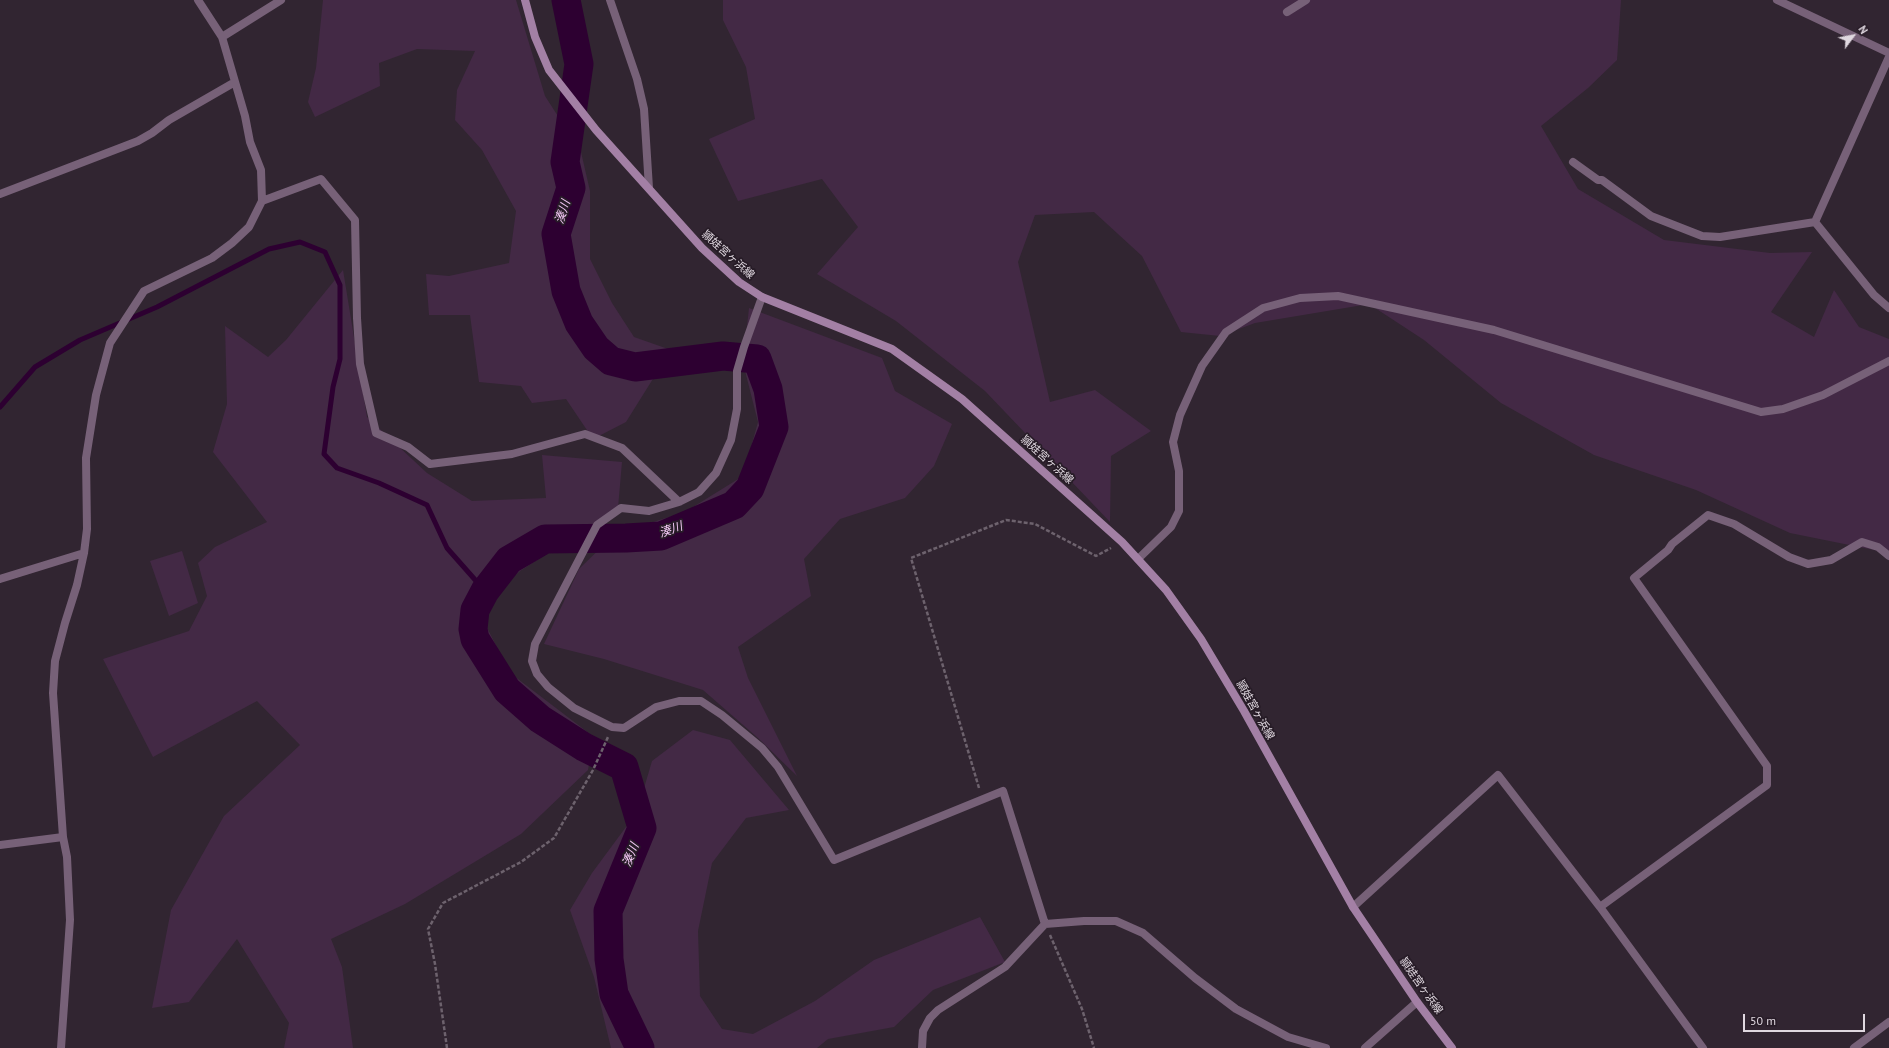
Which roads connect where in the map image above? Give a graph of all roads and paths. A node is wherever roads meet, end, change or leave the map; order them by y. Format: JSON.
{"nodes":[{"id":1,"x":198,"y":0,"type":"edge"},
{"id":2,"x":281,"y":0,"type":"edge"},
{"id":3,"x":525,"y":0,"type":"edge"},
{"id":4,"x":610,"y":0,"type":"edge"},
{"id":5,"x":1306,"y":0,"type":"edge"},
{"id":6,"x":1777,"y":0,"type":"edge"},
{"id":7,"x":1287,"y":12,"type":"dead end"},
{"id":8,"x":222,"y":37,"type":"junction"},
{"id":9,"x":1889,"y":53,"type":"edge"},
{"id":10,"x":1889,"y":57,"type":"edge"},
{"id":11,"x":235,"y":82,"type":"junction"},
{"id":12,"x":1572,"y":162,"type":"dead end"},
{"id":13,"x":649,"y":188,"type":"junction"},
{"id":14,"x":0,"y":194,"type":"edge"},
{"id":15,"x":262,"y":201,"type":"junction"},
{"id":16,"x":1815,"y":222,"type":"junction"},
{"id":17,"x":762,"y":297,"type":"junction"},
{"id":18,"x":1889,"y":308,"type":"edge"},
{"id":19,"x":1889,"y":361,"type":"edge"},
{"id":20,"x":679,"y":502,"type":"junction"},
{"id":21,"x":1122,"y":542,"type":"junction"},
{"id":22,"x":84,"y":553,"type":"junction"},
{"id":23,"x":1889,"y":556,"type":"edge"},
{"id":24,"x":1138,"y":559,"type":"junction"},
{"id":25,"x":0,"y":579,"type":"edge"},
{"id":26,"x":604,"y":746,"type":"dead end"},
{"id":27,"x":982,"y":800,"type":"junction"},
{"id":28,"x":63,"y":836,"type":"junction"},
{"id":29,"x":0,"y":845,"type":"edge"},
{"id":30,"x":1352,"y":907,"type":"junction"},
{"id":31,"x":1600,"y":907,"type":"junction"},
{"id":32,"x":1045,"y":924,"type":"junction"},
{"id":33,"x":1416,"y":1002,"type":"junction"},
{"id":34,"x":1889,"y":1022,"type":"edge"},
{"id":35,"x":61,"y":1048,"type":"edge"},
{"id":36,"x":447,"y":1048,"type":"edge"},
{"id":37,"x":922,"y":1048,"type":"edge"},
{"id":38,"x":1094,"y":1048,"type":"edge"},
{"id":39,"x":1326,"y":1048,"type":"edge"},
{"id":40,"x":1365,"y":1048,"type":"edge"},
{"id":41,"x":1452,"y":1048,"type":"edge"},
{"id":42,"x":1703,"y":1048,"type":"edge"},
{"id":43,"x":1854,"y":1048,"type":"edge"}],
"edges":[{"from":1,"to":8,"type":"street"},
{"from":2,"to":8,"type":"street"},
{"from":3,"to":13,"type":"main road","name":"頴娃宮ヶ浜線"},
{"from":4,"to":13,"type":"street"},
{"from":5,"to":7,"type":"street"},
{"from":6,"to":9,"type":"street"},
{"from":8,"to":11,"type":"street"},
{"from":10,"to":16,"type":"street"},
{"from":11,"to":14,"type":"street"},
{"from":11,"to":15,"type":"street"},
{"from":12,"to":16,"type":"street"},
{"from":13,"to":17,"type":"main road","name":"頴娃宮ヶ浜線"},
{"from":15,"to":20,"type":"street"},
{"from":15,"to":22,"type":"street"},
{"from":16,"to":18,"type":"street"},
{"from":17,"to":20,"type":"street"},
{"from":17,"to":21,"type":"main road","name":"頴娃宮ヶ浜線"},
{"from":19,"to":24,"type":"street"},
{"from":20,"to":27,"type":"street"},
{"from":21,"to":24,"type":"main road","name":"頴娃宮ヶ浜線"},
{"from":21,"to":27,"type":"path"},
{"from":22,"to":25,"type":"street"},
{"from":22,"to":28,"type":"street"},
{"from":23,"to":31,"type":"street"},
{"from":24,"to":30,"type":"main road","name":"頴娃宮ヶ浜線"},
{"from":26,"to":36,"type":"path"},
{"from":27,"to":32,"type":"street"},
{"from":28,"to":29,"type":"street"},
{"from":28,"to":35,"type":"street"},
{"from":30,"to":31,"type":"street"},
{"from":30,"to":33,"type":"main road","name":"頴娃宮ヶ浜線"},
{"from":31,"to":42,"type":"street"},
{"from":32,"to":37,"type":"street"},
{"from":32,"to":38,"type":"path"},
{"from":32,"to":39,"type":"street"},
{"from":33,"to":40,"type":"street"},
{"from":33,"to":41,"type":"main road","name":"頴娃宮ヶ浜線"},
{"from":34,"to":43,"type":"street"}]}
